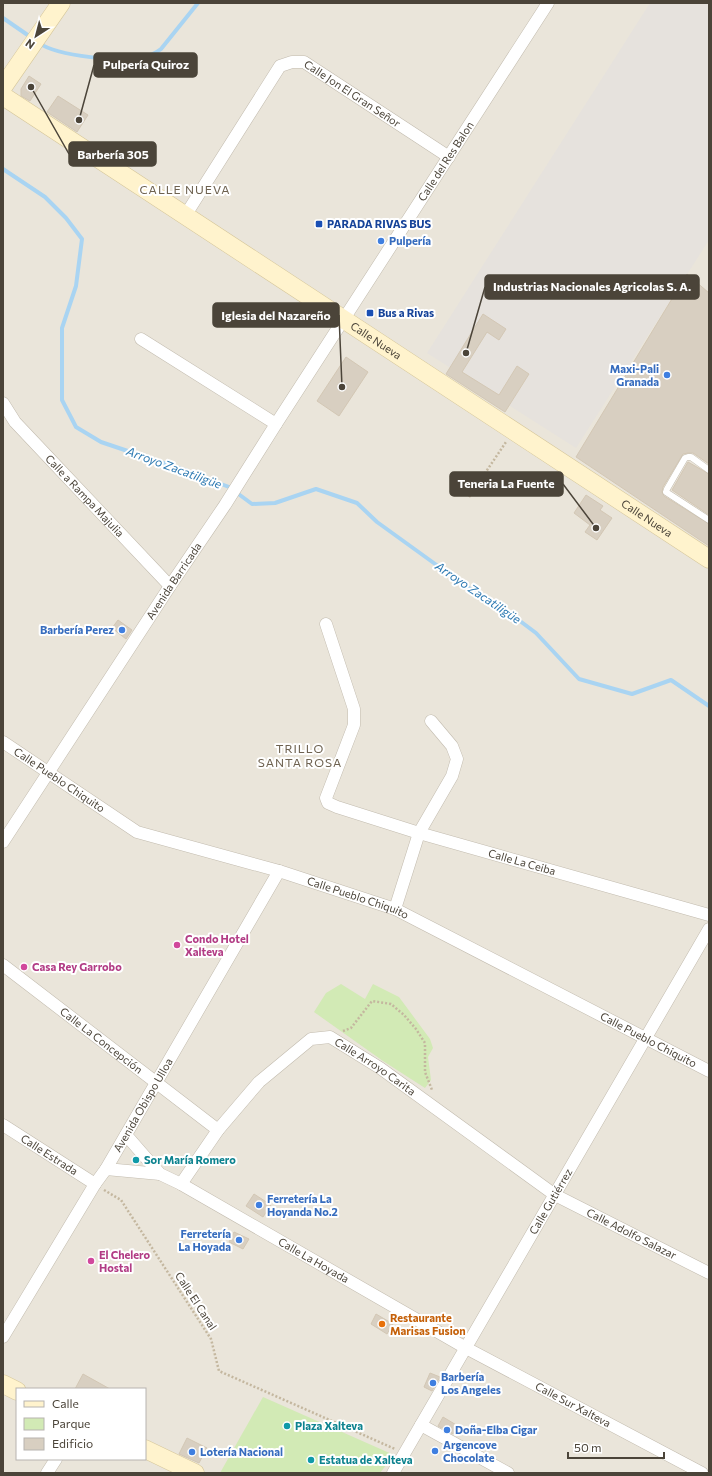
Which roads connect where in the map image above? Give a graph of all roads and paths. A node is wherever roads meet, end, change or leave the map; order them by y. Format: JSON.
{"nodes":[{"id":1,"x":62,"y":3,"type":"edge"},
{"id":2,"x":548,"y":3,"type":"edge"},
{"id":3,"x":3,"y":87,"type":"edge"},
{"id":4,"x":3,"y":96,"type":"edge"},
{"id":5,"x":449,"y":157,"type":"junction"},
{"id":6,"x":185,"y":216,"type":"junction"},
{"id":7,"x":343,"y":320,"type":"junction"},
{"id":8,"x":141,"y":339,"type":"dead end"},
{"id":9,"x":3,"y":403,"type":"edge"},
{"id":10,"x":276,"y":424,"type":"junction"},
{"id":11,"x":513,"y":432,"type":"junction"},
{"id":12,"x":709,"y":470,"type":"edge"},
{"id":13,"x":469,"y":497,"type":"dead end"},
{"id":14,"x":709,"y":520,"type":"edge"},
{"id":15,"x":706,"y":555,"type":"edge"},
{"id":16,"x":170,"y":586,"type":"junction"},
{"id":17,"x":326,"y":624,"type":"dead end"},
{"id":18,"x":431,"y":721,"type":"dead end"},
{"id":19,"x":3,"y":742,"type":"edge"},
{"id":20,"x":49,"y":772,"type":"junction"},
{"id":21,"x":419,"y":833,"type":"junction"},
{"id":22,"x":3,"y":842,"type":"edge"},
{"id":23,"x":279,"y":871,"type":"junction"},
{"id":24,"x":395,"y":909,"type":"junction"},
{"id":25,"x":709,"y":915,"type":"edge"},
{"id":26,"x":709,"y":929,"type":"edge"},
{"id":27,"x":3,"y":966,"type":"edge"},
{"id":28,"x":330,"y":1037,"type":"junction"},
{"id":29,"x":646,"y":1038,"type":"junction"},
{"id":30,"x":709,"y":1071,"type":"edge"},
{"id":31,"x":157,"y":1083,"type":"junction"},
{"id":32,"x":432,"y":1107,"type":"junction"},
{"id":33,"x":3,"y":1125,"type":"edge"},
{"id":34,"x":218,"y":1130,"type":"junction"},
{"id":35,"x":126,"y":1135,"type":"junction"},
{"id":36,"x":106,"y":1169,"type":"junction"},
{"id":37,"x":160,"y":1174,"type":"junction"},
{"id":38,"x":95,"y":1184,"type":"junction"},
{"id":39,"x":181,"y":1184,"type":"junction"},
{"id":40,"x":555,"y":1195,"type":"junction"},
{"id":41,"x":709,"y":1273,"type":"edge"},
{"id":42,"x":3,"y":1337,"type":"edge"},
{"id":43,"x":466,"y":1348,"type":"junction"},
{"id":44,"x":3,"y":1384,"type":"edge"},
{"id":45,"x":16,"y":1390,"type":"edge"},
{"id":46,"x":421,"y":1425,"type":"junction"},
{"id":47,"x":146,"y":1449,"type":"edge"},
{"id":48,"x":404,"y":1453,"type":"junction"},
{"id":49,"x":55,"y":1460,"type":"edge"},
{"id":50,"x":141,"y":1460,"type":"edge"},
{"id":51,"x":47,"y":1473,"type":"edge"},
{"id":52,"x":169,"y":1473,"type":"edge"},
{"id":53,"x":196,"y":1473,"type":"edge"},
{"id":54,"x":393,"y":1473,"type":"edge"},
{"id":55,"x":508,"y":1473,"type":"edge"},
{"id":56,"x":702,"y":1473,"type":"edge"}],
"edges":[{"from":1,"to":3,"type":"street"},
{"from":2,"to":5,"type":"street","name":"Calle del Res Balon"},
{"from":4,"to":6,"type":"street","name":"Calle Nueva"},
{"from":5,"to":6,"type":"street","name":"Calle Jon El Gran Señor"},
{"from":5,"to":7,"type":"street","name":"Calle del Res Balon"},
{"from":6,"to":7,"type":"street","name":"Calle Nueva"},
{"from":7,"to":10,"type":"street","name":"Avenida Barricada"},
{"from":7,"to":11,"type":"street","name":"Calle Nueva"},
{"from":8,"to":10,"type":"street"},
{"from":9,"to":16,"type":"street","name":"Calle a Rampa Majulia"},
{"from":10,"to":16,"type":"street","name":"Avenida Barricada"},
{"from":11,"to":13,"type":"path"},
{"from":11,"to":15,"type":"street","name":"Calle Nueva"},
{"from":12,"to":14,"type":"lane"},
{"from":16,"to":20,"type":"street","name":"Avenida Barricada"},
{"from":17,"to":21,"type":"street","name":"Calle La Ceiba"},
{"from":18,"to":21,"type":"street"},
{"from":19,"to":20,"type":"street","name":"Calle Pueblo Chiquito"},
{"from":20,"to":22,"type":"street","name":"Avenida Barricada"},
{"from":20,"to":23,"type":"street","name":"Calle Pueblo Chiquito"},
{"from":21,"to":24,"type":"street"},
{"from":21,"to":25,"type":"street","name":"Calle La Ceiba"},
{"from":23,"to":24,"type":"street","name":"Calle Pueblo Chiquito"},
{"from":23,"to":31,"type":"street","name":"Avenida Obispo Ulloa"},
{"from":24,"to":29,"type":"street","name":"Calle Pueblo Chiquito"},
{"from":26,"to":29,"type":"street","name":"Calle Gutiérrez"},
{"from":27,"to":31,"type":"street","name":"Calle La Concepción"},
{"from":28,"to":32,"type":"street","name":"Calle Arroyo Carita"},
{"from":28,"to":32,"type":"path"},
{"from":28,"to":34,"type":"street","name":"Calle Arroyo Carita"},
{"from":29,"to":30,"type":"street","name":"Calle Pueblo Chiquito"},
{"from":29,"to":40,"type":"street","name":"Calle Gutiérrez"},
{"from":31,"to":34,"type":"street","name":"Calle La Concepción"},
{"from":31,"to":35,"type":"street","name":"Avenida Obispo Ulloa"},
{"from":32,"to":40,"type":"street","name":"Calle Arroyo Carita"},
{"from":33,"to":38,"type":"street","name":"Calle Estrada"},
{"from":34,"to":39,"type":"street","name":"Calle Arroyo Carita"},
{"from":35,"to":36,"type":"street","name":"Avenida Obispo Ulloa"},
{"from":35,"to":37,"type":"street","name":"Calle La Hoyada"},
{"from":36,"to":37,"type":"street","name":"Calle La Hoyada"},
{"from":36,"to":38,"type":"street","name":"Avenida Obispo Ulloa"},
{"from":37,"to":39,"type":"street","name":"Calle La Hoyada"},
{"from":38,"to":42,"type":"street","name":"Avenida Obispo Ulloa"},
{"from":38,"to":48,"type":"path","name":"Calle El Canal"},
{"from":39,"to":43,"type":"street","name":"Calle La Hoyada"},
{"from":40,"to":41,"type":"street","name":"Calle Adolfo Salazar"},
{"from":40,"to":43,"type":"street","name":"Calle Gutiérrez"},
{"from":43,"to":46,"type":"street","name":"Calle Gutiérrez"},
{"from":43,"to":56,"type":"street","name":"Calle Sur Xalteva"},
{"from":44,"to":45,"type":"street"},
{"from":46,"to":48,"type":"street","name":"Calle Gutiérrez"},
{"from":46,"to":55,"type":"street"},
{"from":47,"to":53,"type":"street"},
{"from":48,"to":54,"type":"street","name":"Calle Gutiérrez"},
{"from":49,"to":51,"type":"street"},
{"from":50,"to":52,"type":"street"}]}
